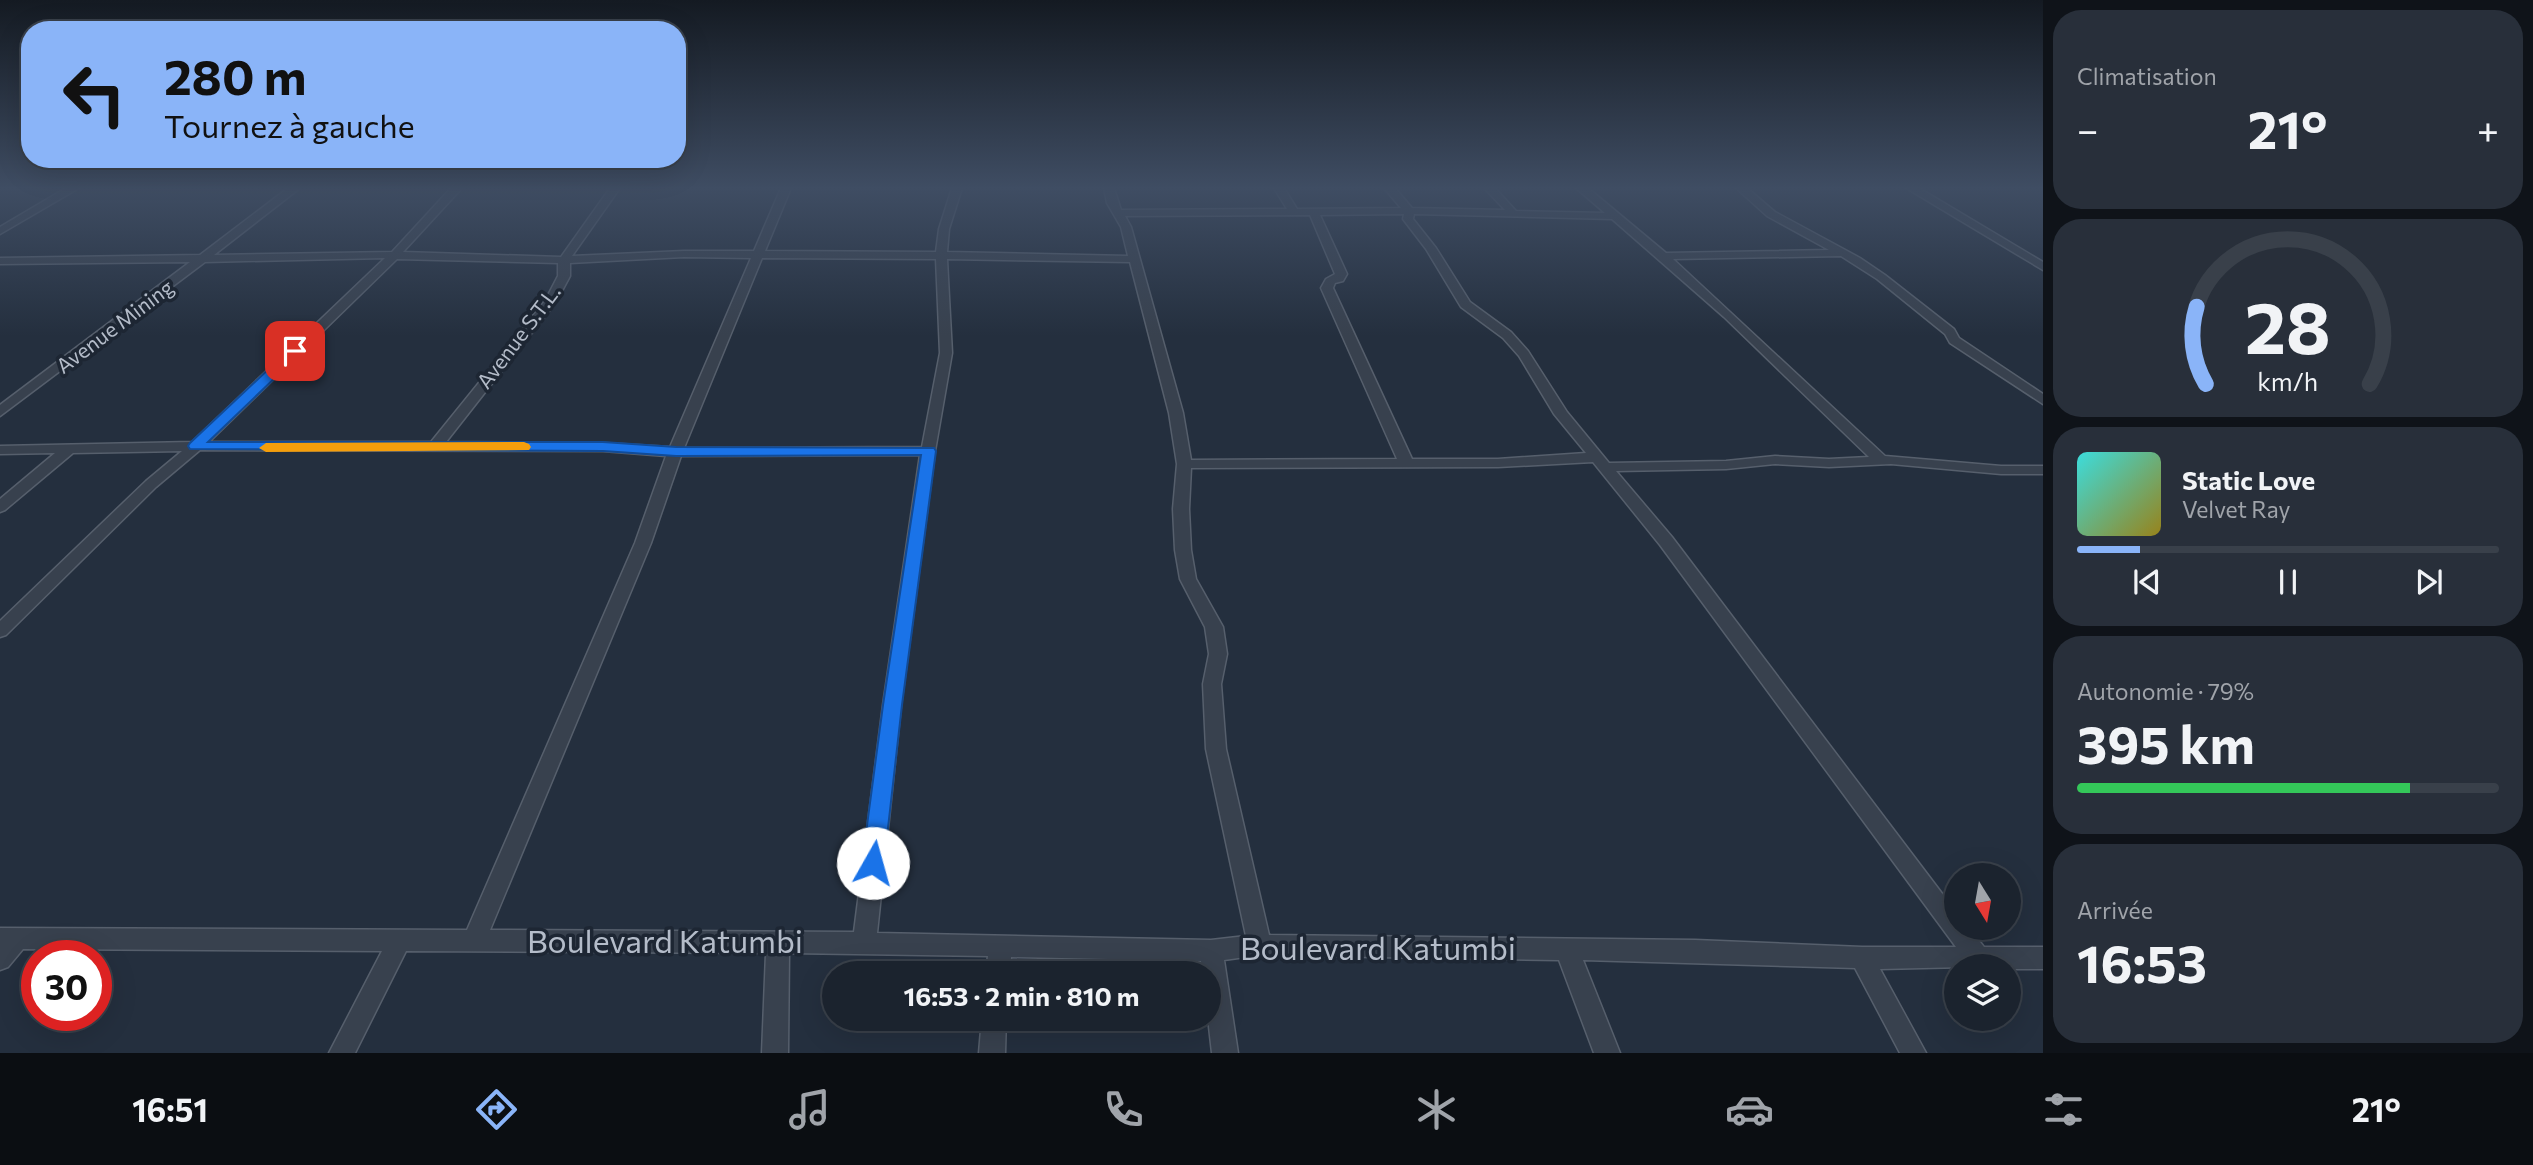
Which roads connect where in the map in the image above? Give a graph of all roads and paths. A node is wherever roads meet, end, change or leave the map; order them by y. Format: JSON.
{"nodes":[{"id":1,"x":232,"y":237,"type":"edge"},
{"id":2,"x":412,"y":237,"type":"edge"},
{"id":3,"x":580,"y":237,"type":"edge"},
{"id":4,"x":765,"y":237,"type":"edge"},
{"id":5,"x":943,"y":237,"type":"edge"},
{"id":6,"x":1129,"y":237,"type":"edge"},
{"id":7,"x":1324,"y":237,"type":"edge"},
{"id":8,"x":1421,"y":237,"type":"edge"},
{"id":9,"x":1640,"y":237,"type":"edge"},
{"id":10,"x":1814,"y":237,"type":"edge"},
{"id":11,"x":1993,"y":237,"type":"edge"},
{"id":12,"x":1843,"y":253,"type":"junction"},
{"id":13,"x":395,"y":255,"type":"junction"},
{"id":14,"x":758,"y":255,"type":"junction"},
{"id":15,"x":942,"y":256,"type":"junction"},
{"id":16,"x":1663,"y":256,"type":"junction"},
{"id":17,"x":205,"y":258,"type":"junction"},
{"id":18,"x":1135,"y":259,"type":"junction"},
{"id":19,"x":564,"y":260,"type":"junction"},
{"id":20,"x":3,"y":263,"type":"edge"},
{"id":21,"x":2043,"y":267,"type":"edge"},
{"id":22,"x":2043,"y":400,"type":"edge"},
{"id":23,"x":0,"y":412,"type":"edge"},
{"id":24,"x":195,"y":446,"type":"junction"},
{"id":25,"x":435,"y":447,"type":"junction"},
{"id":26,"x":70,"y":448,"type":"junction"},
{"id":27,"x":0,"y":450,"type":"edge"},
{"id":28,"x":929,"y":451,"type":"junction"},
{"id":29,"x":676,"y":452,"type":"junction"},
{"id":30,"x":1881,"y":460,"type":"junction"},
{"id":31,"x":1599,"y":462,"type":"junction"},
{"id":32,"x":1184,"y":464,"type":"junction"},
{"id":33,"x":1407,"y":464,"type":"junction"},
{"id":34,"x":2043,"y":470,"type":"edge"},
{"id":35,"x":0,"y":507,"type":"edge"},
{"id":36,"x":0,"y":631,"type":"edge"},
{"id":37,"x":9,"y":938,"type":"edge"},
{"id":38,"x":398,"y":941,"type":"junction"},
{"id":39,"x":474,"y":941,"type":"junction"},
{"id":40,"x":864,"y":943,"type":"junction"},
{"id":41,"x":778,"y":944,"type":"junction"},
{"id":42,"x":1260,"y":945,"type":"junction"},
{"id":43,"x":1000,"y":948,"type":"junction"},
{"id":44,"x":1567,"y":949,"type":"junction"},
{"id":45,"x":1211,"y":951,"type":"junction"},
{"id":46,"x":1975,"y":954,"type":"edge"},
{"id":47,"x":1862,"y":958,"type":"junction"},
{"id":48,"x":1944,"y":958,"type":"edge"},
{"id":49,"x":2021,"y":958,"type":"edge"},
{"id":50,"x":2043,"y":958,"type":"edge"},
{"id":51,"x":0,"y":959,"type":"edge"},
{"id":52,"x":999,"y":961,"type":"edge"},
{"id":53,"x":993,"y":1031,"type":"edge"},
{"id":54,"x":342,"y":1053,"type":"edge"},
{"id":55,"x":775,"y":1053,"type":"edge"},
{"id":56,"x":992,"y":1053,"type":"edge"},
{"id":57,"x":1225,"y":1053,"type":"edge"},
{"id":58,"x":1607,"y":1053,"type":"edge"},
{"id":59,"x":1913,"y":1053,"type":"edge"}],
"edges":[{"from":1,"to":17,"type":"street","name":"Avenue Mining"},
{"from":2,"to":13,"type":"street"},
{"from":3,"to":19,"type":"street","name":"Avenue S.T.L."},
{"from":4,"to":14,"type":"street"},
{"from":5,"to":15,"type":"street"},
{"from":6,"to":18,"type":"street"},
{"from":7,"to":33,"type":"street"},
{"from":8,"to":31,"type":"street"},
{"from":9,"to":16,"type":"street"},
{"from":10,"to":12,"type":"street"},
{"from":11,"to":21,"type":"street"},
{"from":12,"to":16,"type":"street"},
{"from":12,"to":22,"type":"street"},
{"from":13,"to":17,"type":"street"},
{"from":13,"to":19,"type":"street"},
{"from":13,"to":24,"type":"street"},
{"from":14,"to":15,"type":"street"},
{"from":14,"to":19,"type":"street"},
{"from":14,"to":29,"type":"street"},
{"from":15,"to":18,"type":"street"},
{"from":15,"to":28,"type":"street"},
{"from":16,"to":30,"type":"street"},
{"from":17,"to":20,"type":"street"},
{"from":17,"to":23,"type":"street","name":"Avenue Mining"},
{"from":18,"to":32,"type":"street"},
{"from":19,"to":25,"type":"street","name":"Avenue S.T.L."},
{"from":24,"to":25,"type":"street"},
{"from":24,"to":26,"type":"street"},
{"from":24,"to":36,"type":"street"},
{"from":25,"to":29,"type":"street"},
{"from":26,"to":27,"type":"street"},
{"from":26,"to":35,"type":"street"},
{"from":28,"to":29,"type":"street"},
{"from":28,"to":40,"type":"street"},
{"from":29,"to":39,"type":"street"},
{"from":30,"to":31,"type":"street"},
{"from":30,"to":34,"type":"street"},
{"from":31,"to":33,"type":"street"},
{"from":31,"to":46,"type":"street"},
{"from":32,"to":33,"type":"street"},
{"from":32,"to":42,"type":"street"},
{"from":37,"to":38,"type":"street","name":"Boulevard Katumbi"},
{"from":37,"to":51,"type":"street"},
{"from":38,"to":39,"type":"street","name":"Boulevard Katumbi"},
{"from":38,"to":54,"type":"street"},
{"from":39,"to":41,"type":"street","name":"Boulevard Katumbi"},
{"from":40,"to":41,"type":"street","name":"Boulevard Katumbi"},
{"from":40,"to":43,"type":"street","name":"Boulevard Katumbi"},
{"from":41,"to":55,"type":"street"},
{"from":42,"to":44,"type":"street","name":"Boulevard Katumbi"},
{"from":42,"to":45,"type":"street","name":"Boulevard Katumbi"},
{"from":43,"to":45,"type":"street","name":"Boulevard Katumbi"},
{"from":43,"to":52,"type":"street"},
{"from":44,"to":47,"type":"street","name":"Boulevard Katumbi"},
{"from":44,"to":58,"type":"street"},
{"from":45,"to":57,"type":"street"},
{"from":47,"to":48,"type":"street","name":"Boulevard Katumbi"},
{"from":47,"to":59,"type":"street"},
{"from":49,"to":50,"type":"street","name":"Boulevard Katumbi"},
{"from":53,"to":56,"type":"street"}]}
